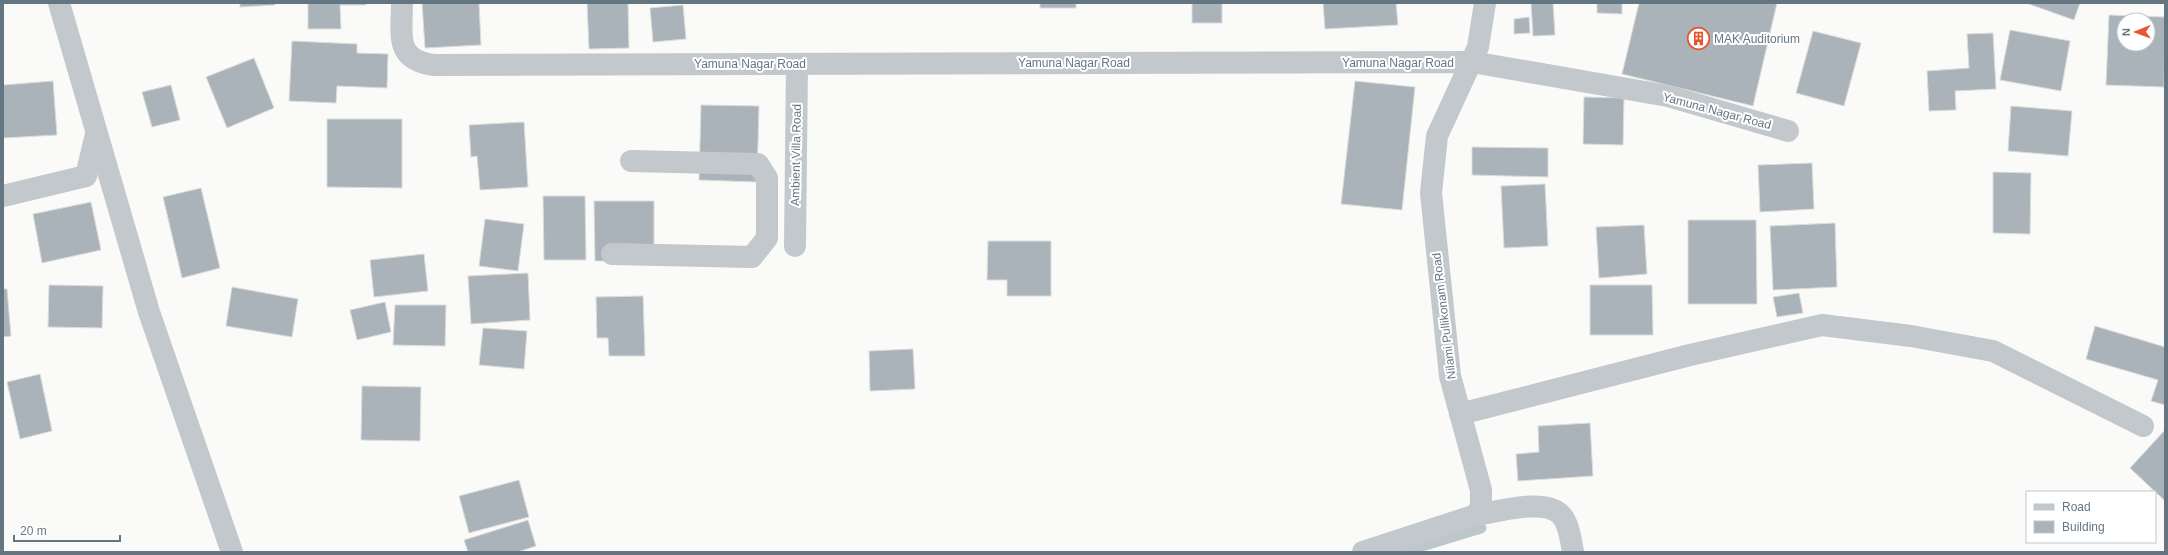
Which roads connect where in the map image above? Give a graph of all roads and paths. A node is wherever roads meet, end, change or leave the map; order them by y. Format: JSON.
{"nodes":[{"id":1,"x":59,"y":3,"type":"edge"},
{"id":2,"x":402,"y":3,"type":"edge"},
{"id":3,"x":1485,"y":3,"type":"edge"},
{"id":4,"x":1472,"y":62,"type":"junction"},
{"id":5,"x":797,"y":64,"type":"junction"},
{"id":6,"x":1788,"y":131,"type":"dead end"},
{"id":7,"x":96,"y":133,"type":"junction"},
{"id":8,"x":631,"y":162,"type":"dead end"},
{"id":9,"x":767,"y":178,"type":"junction"},
{"id":10,"x":796,"y":178,"type":"junction"},
{"id":11,"x":3,"y":196,"type":"edge"},
{"id":12,"x":795,"y":246,"type":"dead end"},
{"id":13,"x":612,"y":254,"type":"dead end"},
{"id":14,"x":1460,"y":414,"type":"junction"},
{"id":15,"x":2143,"y":426,"type":"dead end"},
{"id":16,"x":1476,"y":515,"type":"junction"},
{"id":17,"x":232,"y":552,"type":"edge"},
{"id":18,"x":1363,"y":552,"type":"edge"},
{"id":19,"x":1573,"y":552,"type":"edge"}],
"edges":[{"from":1,"to":7,"type":"street"},
{"from":2,"to":5,"type":"street","name":"Yamuna Nagar Road"},
{"from":3,"to":4,"type":"street","name":"Nilami Pullikonam Road"},
{"from":4,"to":5,"type":"street","name":"Yamuna Nagar Road"},
{"from":4,"to":6,"type":"street","name":"Yamuna Nagar Road"},
{"from":4,"to":14,"type":"street","name":"Nilami Pullikonam Road"},
{"from":5,"to":10,"type":"street","name":"Ambient Villa Road"},
{"from":7,"to":11,"type":"street"},
{"from":7,"to":17,"type":"street"},
{"from":8,"to":9,"type":"street"},
{"from":9,"to":10,"type":"street"},
{"from":9,"to":13,"type":"street"},
{"from":10,"to":12,"type":"street","name":"Ambient Villa Road"},
{"from":14,"to":15,"type":"street"},
{"from":14,"to":16,"type":"street","name":"Nilami Pullikonam Road"},
{"from":16,"to":18,"type":"street"},
{"from":16,"to":19,"type":"street"}]}
